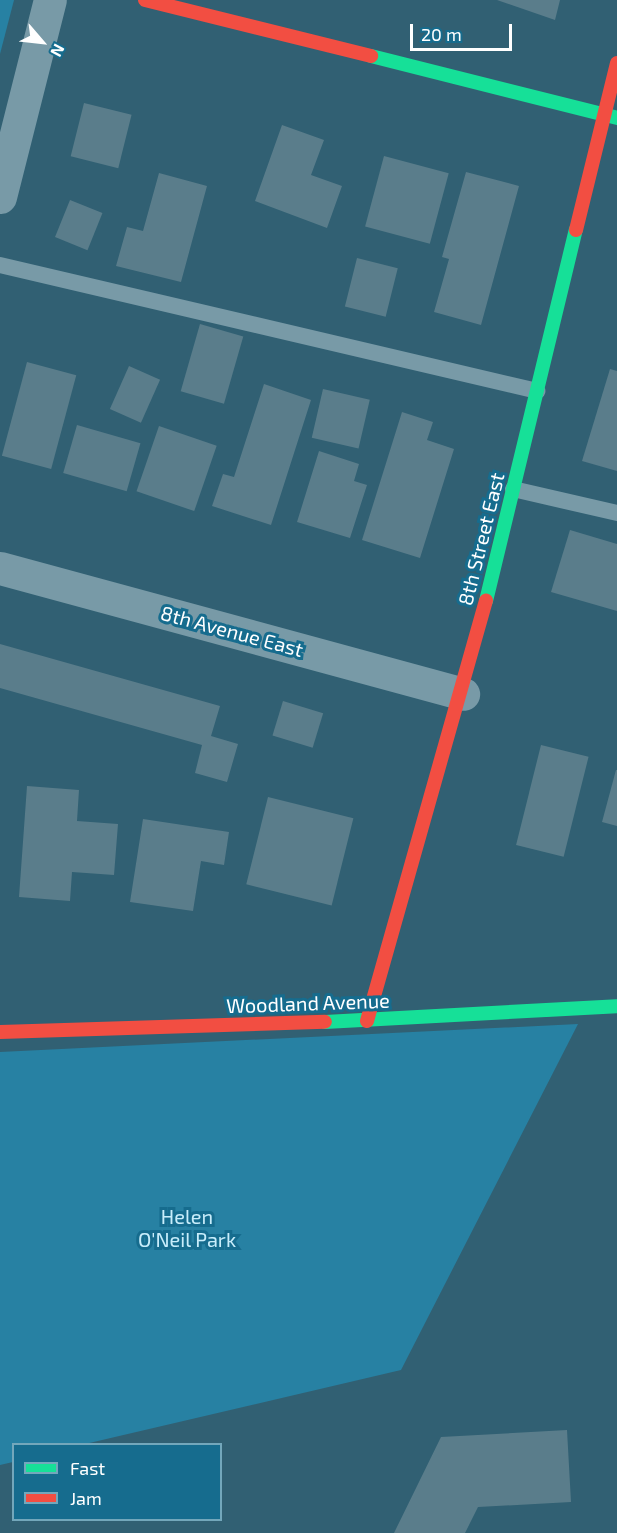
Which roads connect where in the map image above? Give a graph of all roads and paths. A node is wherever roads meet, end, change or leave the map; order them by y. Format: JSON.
{"nodes":[{"id":1,"x":50,"y":0,"type":"edge"},
{"id":2,"x":145,"y":0,"type":"edge"},
{"id":3,"x":617,"y":63,"type":"edge"},
{"id":4,"x":611,"y":117,"type":"edge"},
{"id":5,"x":0,"y":197,"type":"edge"},
{"id":6,"x":0,"y":265,"type":"edge"},
{"id":7,"x":537,"y":391,"type":"junction"},
{"id":8,"x":513,"y":489,"type":"junction"},
{"id":9,"x":617,"y":513,"type":"edge"},
{"id":10,"x":0,"y":568,"type":"edge"},
{"id":11,"x":463,"y":694,"type":"junction"},
{"id":12,"x":617,"y":1006,"type":"edge"},
{"id":13,"x":367,"y":1021,"type":"junction"},
{"id":14,"x":0,"y":1032,"type":"edge"}],
"edges":[{"from":1,"to":5,"type":"street"},
{"from":2,"to":4,"type":"street"},
{"from":3,"to":4,"type":"street","name":"8th Street East"},
{"from":4,"to":7,"type":"street","name":"8th Street East"},
{"from":6,"to":7,"type":"lane"},
{"from":7,"to":8,"type":"street","name":"8th Street East"},
{"from":8,"to":9,"type":"lane"},
{"from":8,"to":11,"type":"street","name":"8th Street East"},
{"from":10,"to":11,"type":"street","name":"8th Avenue East"},
{"from":11,"to":13,"type":"street","name":"8th Street East"},
{"from":12,"to":13,"type":"street","name":"Woodland Avenue"},
{"from":13,"to":14,"type":"street","name":"Woodland Avenue"}]}
